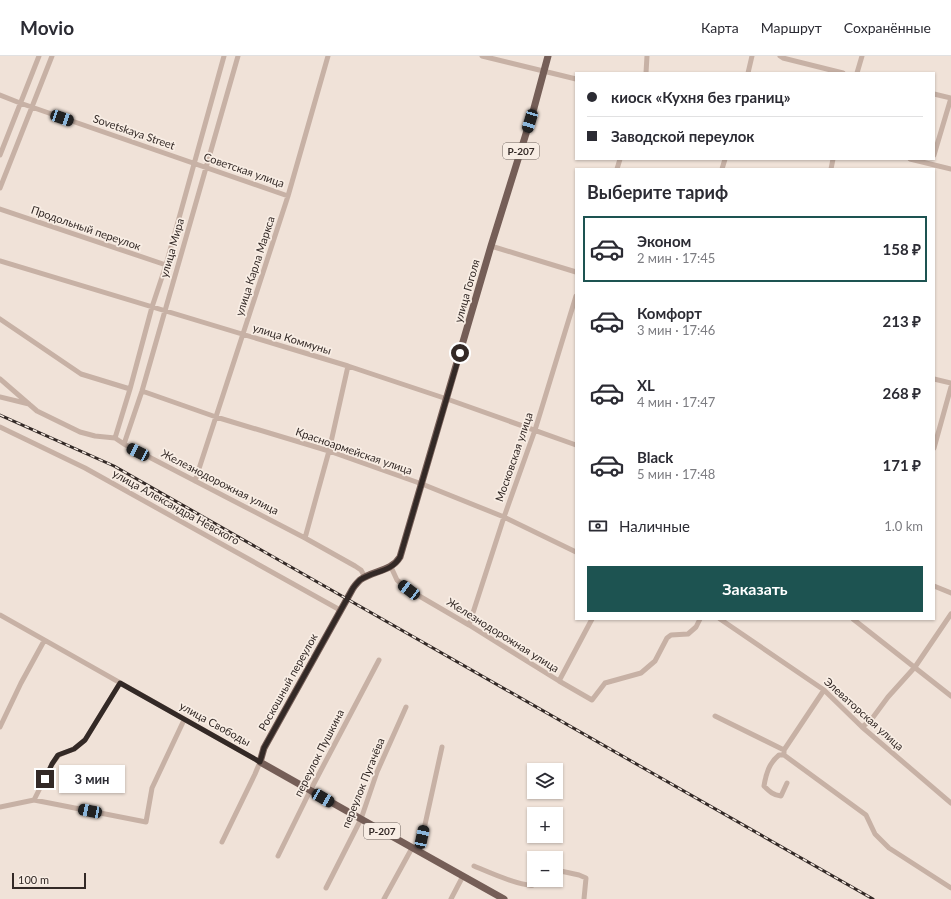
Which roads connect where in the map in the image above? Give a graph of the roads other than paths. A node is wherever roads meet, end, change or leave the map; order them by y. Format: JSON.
{"nodes":[{"id":1,"x":39,"y":56,"type":"edge"},
{"id":2,"x":52,"y":56,"type":"edge"},
{"id":3,"x":224,"y":56,"type":"edge"},
{"id":4,"x":238,"y":56,"type":"edge"},
{"id":5,"x":328,"y":56,"type":"edge"},
{"id":6,"x":482,"y":56,"type":"edge"},
{"id":7,"x":548,"y":56,"type":"edge"},
{"id":8,"x":647,"y":56,"type":"edge"},
{"id":9,"x":752,"y":56,"type":"edge"},
{"id":10,"x":780,"y":56,"type":"edge"},
{"id":11,"x":862,"y":56,"type":"edge"},
{"id":12,"x":544,"y":72,"type":"junction"},
{"id":13,"x":646,"y":72,"type":"edge"},
{"id":14,"x":748,"y":72,"type":"edge"},
{"id":15,"x":839,"y":72,"type":"edge"},
{"id":16,"x":857,"y":72,"type":"edge"},
{"id":17,"x":575,"y":79,"type":"edge"},
{"id":18,"x":935,"y":94,"type":"edge"},
{"id":19,"x":0,"y":95,"type":"edge"},
{"id":20,"x":951,"y":98,"type":"edge"},
{"id":21,"x":20,"y":103,"type":"junction"},
{"id":22,"x":32,"y":107,"type":"junction"},
{"id":23,"x":935,"y":152,"type":"edge"},
{"id":24,"x":0,"y":155,"type":"edge"},
{"id":25,"x":914,"y":160,"type":"edge"},
{"id":26,"x":194,"y":164,"type":"junction"},
{"id":27,"x":930,"y":164,"type":"edge"},
{"id":28,"x":206,"y":167,"type":"junction"},
{"id":29,"x":951,"y":169,"type":"edge"},
{"id":30,"x":0,"y":188,"type":"edge"},
{"id":31,"x":288,"y":196,"type":"junction"},
{"id":32,"x":0,"y":209,"type":"edge"},
{"id":33,"x":491,"y":246,"type":"junction"},
{"id":34,"x":0,"y":261,"type":"edge"},
{"id":35,"x":166,"y":265,"type":"junction"},
{"id":36,"x":575,"y":272,"type":"edge"},
{"id":37,"x":575,"y":299,"type":"edge"},
{"id":38,"x":152,"y":307,"type":"junction"},
{"id":39,"x":164,"y":311,"type":"junction"},
{"id":40,"x":0,"y":319,"type":"edge"},
{"id":41,"x":243,"y":334,"type":"junction"},
{"id":42,"x":348,"y":366,"type":"junction"},
{"id":43,"x":0,"y":379,"type":"edge"},
{"id":44,"x":935,"y":379,"type":"edge"},
{"id":45,"x":951,"y":383,"type":"edge"},
{"id":46,"x":951,"y":387,"type":"edge"},
{"id":47,"x":130,"y":389,"type":"junction"},
{"id":48,"x":142,"y":391,"type":"junction"},
{"id":49,"x":0,"y":397,"type":"edge"},
{"id":50,"x":446,"y":399,"type":"junction"},
{"id":51,"x":30,"y":405,"type":"junction"},
{"id":52,"x":216,"y":417,"type":"junction"},
{"id":53,"x":0,"y":427,"type":"edge"},
{"id":54,"x":535,"y":430,"type":"junction"},
{"id":55,"x":115,"y":438,"type":"junction"},
{"id":56,"x":124,"y":444,"type":"junction"},
{"id":57,"x":935,"y":444,"type":"edge"},
{"id":58,"x":575,"y":445,"type":"edge"},
{"id":59,"x":329,"y":451,"type":"junction"},
{"id":60,"x":195,"y":481,"type":"junction"},
{"id":61,"x":422,"y":484,"type":"junction"},
{"id":62,"x":504,"y":517,"type":"junction"},
{"id":63,"x":305,"y":538,"type":"junction"},
{"id":64,"x":575,"y":552,"type":"edge"},
{"id":65,"x":391,"y":567,"type":"junction"},
{"id":66,"x":366,"y":577,"type":"junction"},
{"id":67,"x":935,"y":586,"type":"edge"},
{"id":68,"x":951,"y":593,"type":"edge"},
{"id":69,"x":340,"y":610,"type":"junction"},
{"id":70,"x":951,"y":614,"type":"edge"},
{"id":71,"x":0,"y":615,"type":"edge"},
{"id":72,"x":591,"y":620,"type":"edge"},
{"id":73,"x":700,"y":620,"type":"edge"},
{"id":74,"x":721,"y":620,"type":"edge"},
{"id":75,"x":854,"y":620,"type":"edge"},
{"id":76,"x":469,"y":625,"type":"junction"},
{"id":77,"x":44,"y":641,"type":"junction"},
{"id":78,"x":379,"y":660,"type":"dead end"},
{"id":79,"x":915,"y":667,"type":"junction"},
{"id":80,"x":559,"y":681,"type":"junction"},
{"id":81,"x":120,"y":683,"type":"junction"},
{"id":82,"x":824,"y":690,"type":"junction"},
{"id":83,"x":951,"y":696,"type":"edge"},
{"id":84,"x":406,"y":707,"type":"dead end"},
{"id":85,"x":715,"y":716,"type":"dead end"},
{"id":86,"x":184,"y":720,"type":"junction"},
{"id":87,"x":0,"y":727,"type":"edge"},
{"id":88,"x":862,"y":727,"type":"junction"},
{"id":89,"x":442,"y":747,"type":"dead end"},
{"id":90,"x":784,"y":752,"type":"junction"},
{"id":91,"x":260,"y":762,"type":"junction"},
{"id":92,"x":787,"y":783,"type":"dead end"},
{"id":93,"x":310,"y":791,"type":"junction"},
{"id":94,"x":34,"y":800,"type":"junction"},
{"id":95,"x":951,"y":803,"type":"edge"},
{"id":96,"x":0,"y":807,"type":"edge"},
{"id":97,"x":361,"y":819,"type":"junction"},
{"id":98,"x":222,"y":842,"type":"dead end"},
{"id":99,"x":415,"y":850,"type":"junction"},
{"id":100,"x":278,"y":856,"type":"dead end"},
{"id":101,"x":474,"y":866,"type":"dead end"},
{"id":102,"x":563,"y":871,"type":"edge"},
{"id":103,"x":463,"y":876,"type":"junction"},
{"id":104,"x":527,"y":884,"type":"edge"},
{"id":105,"x":326,"y":888,"type":"dead end"},
{"id":106,"x":951,"y":888,"type":"edge"},
{"id":107,"x":384,"y":899,"type":"edge"},
{"id":108,"x":451,"y":899,"type":"edge"},
{"id":109,"x":504,"y":899,"type":"edge"},
{"id":110,"x":584,"y":899,"type":"edge"}],
"edges":[{"from":1,"to":21,"type":"street"},
{"from":2,"to":22,"type":"street"},
{"from":3,"to":26,"type":"street","name":"улица Мира"},
{"from":4,"to":28,"type":"street","name":"улица Мира"},
{"from":5,"to":31,"type":"street","name":"улица Карла Маркса"},
{"from":6,"to":12,"type":"street"},
{"from":7,"to":12,"type":"main road","name":"улица Гоголя","number":"Р-207"},
{"from":8,"to":13,"type":"street"},
{"from":9,"to":14,"type":"street"},
{"from":10,"to":15,"type":"street"},
{"from":11,"to":16,"type":"street"},
{"from":12,"to":17,"type":"street"},
{"from":12,"to":33,"type":"main road","name":"улица Гоголя","number":"Р-207"},
{"from":18,"to":20,"type":"street"},
{"from":19,"to":21,"type":"street","name":"Sovetskaya Street"},
{"from":20,"to":23,"type":"street"},
{"from":21,"to":22,"type":"street","name":"Sovetskaya Street"},
{"from":21,"to":24,"type":"street"},
{"from":22,"to":26,"type":"street","name":"Sovetskaya Street"},
{"from":22,"to":30,"type":"street"},
{"from":25,"to":27,"type":"street"},
{"from":26,"to":28,"type":"street","name":"Советская улица"},
{"from":26,"to":35,"type":"street","name":"улица Мира"},
{"from":27,"to":29,"type":"street"},
{"from":28,"to":31,"type":"street","name":"Советская улица"},
{"from":28,"to":39,"type":"street","name":"улица Мира"},
{"from":31,"to":41,"type":"street","name":"улица Карла Маркса"},
{"from":32,"to":35,"type":"street","name":"Продольный переулок"},
{"from":33,"to":36,"type":"street"},
{"from":33,"to":50,"type":"main road","name":"улица Гоголя","number":"Р-207"},
{"from":34,"to":38,"type":"street","name":"улица Коммуны"},
{"from":35,"to":38,"type":"street","name":"улица Мира"},
{"from":37,"to":54,"type":"street","name":"Московская улица"},
{"from":38,"to":39,"type":"street","name":"улица Коммуны"},
{"from":38,"to":47,"type":"street","name":"улица Мира"},
{"from":39,"to":41,"type":"street","name":"улица Коммуны"},
{"from":39,"to":48,"type":"street","name":"улица Мира"},
{"from":40,"to":47,"type":"street"},
{"from":41,"to":42,"type":"street","name":"улица Коммуны"},
{"from":41,"to":52,"type":"street","name":"улица Карла Маркса"},
{"from":42,"to":50,"type":"street","name":"улица Коммуны"},
{"from":42,"to":59,"type":"street"},
{"from":43,"to":51,"type":"street","name":"Железнодорожная улица"},
{"from":44,"to":45,"type":"street"},
{"from":46,"to":57,"type":"street"},
{"from":47,"to":55,"type":"street","name":"улица Мира"},
{"from":48,"to":52,"type":"street","name":"Красноармейская улица"},
{"from":48,"to":56,"type":"street","name":"улица Мира"},
{"from":49,"to":51,"type":"street"},
{"from":50,"to":54,"type":"street","name":"улица Коммуны"},
{"from":50,"to":61,"type":"main road","name":"улица Гоголя","number":"Р-207"},
{"from":51,"to":55,"type":"street","name":"Железнодорожная улица"},
{"from":52,"to":59,"type":"street","name":"Красноармейская улица"},
{"from":52,"to":60,"type":"street","name":"улица Карла Маркса"},
{"from":53,"to":69,"type":"street","name":"улица Александра Невского"},
{"from":54,"to":58,"type":"street","name":"улица Коммуны"},
{"from":54,"to":62,"type":"street","name":"Московская улица"},
{"from":55,"to":56,"type":"street","name":"Железнодорожная улица"},
{"from":56,"to":60,"type":"street","name":"Железнодорожная улица"},
{"from":59,"to":61,"type":"street","name":"Красноармейская улица"},
{"from":59,"to":63,"type":"street"},
{"from":60,"to":63,"type":"street","name":"Железнодорожная улица"},
{"from":61,"to":62,"type":"street","name":"Красноармейская улица"},
{"from":61,"to":65,"type":"main road","name":"улица Гоголя","number":"Р-207"},
{"from":62,"to":64,"type":"street","name":"Красноармейская улица"},
{"from":62,"to":76,"type":"street","name":"Московская улица"},
{"from":63,"to":66,"type":"street","name":"Железнодорожная улица"},
{"from":65,"to":66,"type":"main road"},
{"from":65,"to":76,"type":"street","name":"Железнодорожная улица"},
{"from":66,"to":69,"type":"main road","name":"Роскошный переулок"},
{"from":67,"to":68,"type":"street"},
{"from":69,"to":91,"type":"main road","name":"Роскошный переулок"},
{"from":70,"to":79,"type":"street"},
{"from":71,"to":77,"type":"street","name":"улица Свободы"},
{"from":72,"to":80,"type":"street"},
{"from":73,"to":80,"type":"street","name":"Железнодорожная улица"},
{"from":74,"to":82,"type":"street","name":"Элеваторская улица"},
{"from":75,"to":79,"type":"street"},
{"from":76,"to":80,"type":"street","name":"Железнодорожная улица"},
{"from":77,"to":81,"type":"street","name":"улица Свободы"},
{"from":77,"to":87,"type":"street"},
{"from":78,"to":93,"type":"street","name":"переулок Пушкина"},
{"from":79,"to":83,"type":"street"},
{"from":79,"to":88,"type":"street"},
{"from":81,"to":86,"type":"street","name":"улица Свободы"},
{"from":81,"to":94,"type":"street"},
{"from":82,"to":88,"type":"street","name":"Элеваторская улица"},
{"from":82,"to":90,"type":"street"},
{"from":84,"to":97,"type":"street","name":"переулок Пугачёва"},
{"from":85,"to":90,"type":"street"},
{"from":86,"to":91,"type":"street","name":"улица Свободы"},
{"from":86,"to":94,"type":"street"},
{"from":88,"to":95,"type":"street","name":"Элеваторская улица"},
{"from":89,"to":99,"type":"street"},
{"from":90,"to":92,"type":"street"},
{"from":90,"to":106,"type":"street"},
{"from":91,"to":93,"type":"main road","name":"улица Свободы","number":"Р-207"},
{"from":91,"to":98,"type":"street","name":"Роскошный переулок"},
{"from":93,"to":97,"type":"main road","name":"улица Свободы","number":"Р-207"},
{"from":93,"to":100,"type":"street","name":"переулок Пушкина"},
{"from":94,"to":96,"type":"street"},
{"from":97,"to":99,"type":"main road","name":"улица Свободы","number":"Р-207"},
{"from":97,"to":105,"type":"street","name":"переулок Пугачёва"},
{"from":99,"to":103,"type":"main road","name":"улица Свободы","number":"Р-207"},
{"from":99,"to":107,"type":"street"},
{"from":101,"to":104,"type":"street"},
{"from":102,"to":110,"type":"street"},
{"from":103,"to":108,"type":"street"},
{"from":103,"to":109,"type":"main road","name":"улица Свободы","number":"Р-207"}]}
